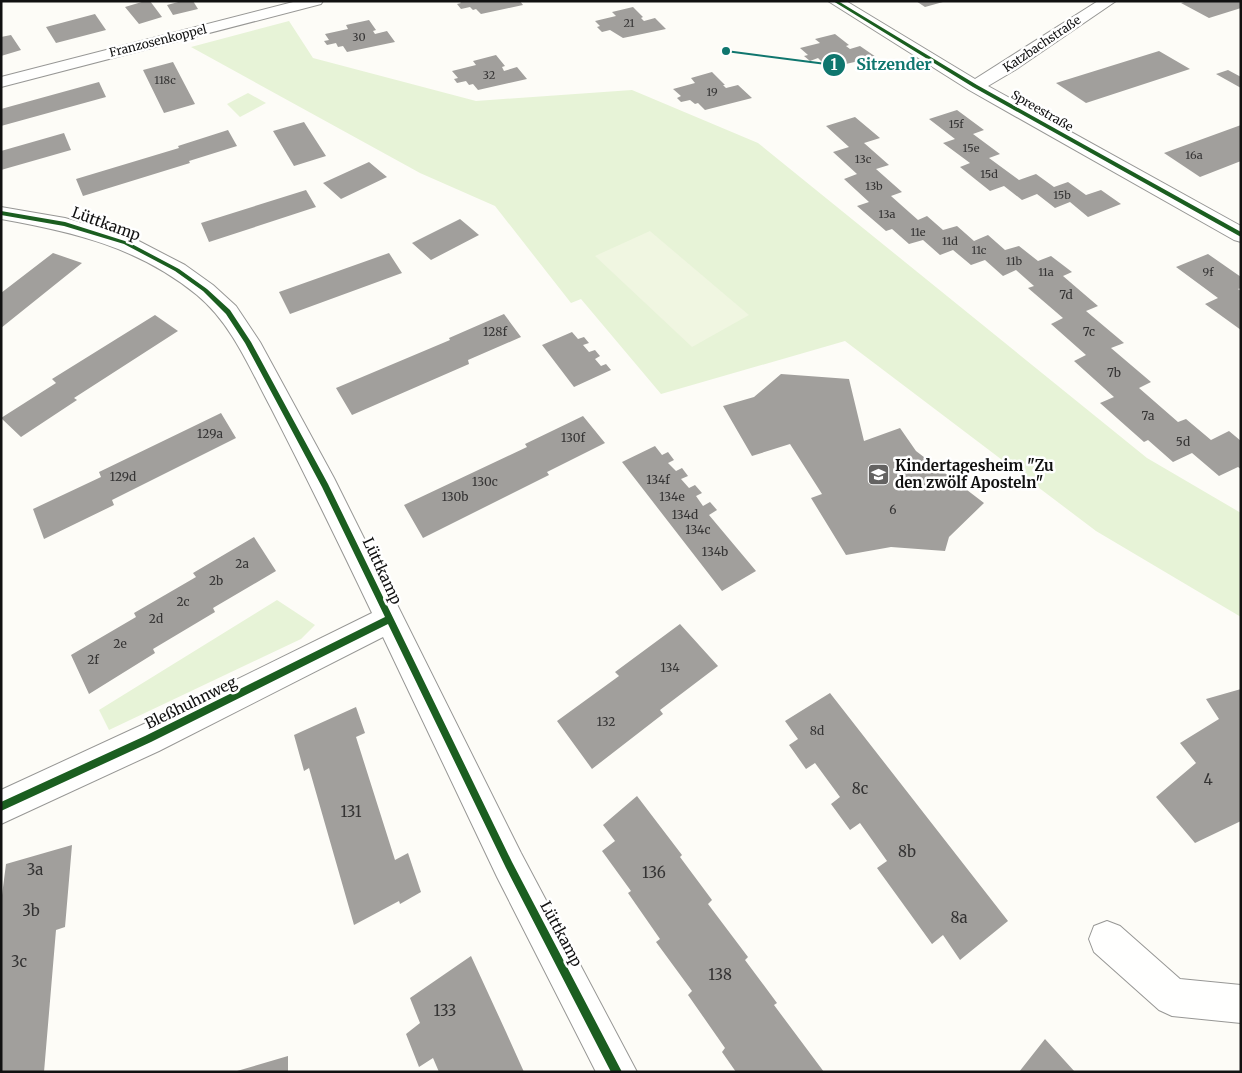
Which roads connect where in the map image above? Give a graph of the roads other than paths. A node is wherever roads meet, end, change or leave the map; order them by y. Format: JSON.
{"nodes":[{"id":1,"x":316,"y":1,"type":"edge"},
{"id":2,"x":834,"y":1,"type":"edge"},
{"id":3,"x":1109,"y":1,"type":"edge"},
{"id":4,"x":1,"y":82,"type":"edge"},
{"id":5,"x":974,"y":86,"type":"junction"},
{"id":6,"x":1,"y":213,"type":"edge"},
{"id":7,"x":1241,"y":235,"type":"edge"},
{"id":8,"x":389,"y":619,"type":"junction"},
{"id":9,"x":1,"y":807,"type":"edge"},
{"id":10,"x":1107,"y":939,"type":"dead end"},
{"id":11,"x":1241,"y":1004,"type":"edge"},
{"id":12,"x":617,"y":1072,"type":"edge"}],
"edges":[{"from":1,"to":4,"type":"street","name":"Franzosenkoppel"},
{"from":2,"to":5,"type":"street","name":"Spreestraße"},
{"from":3,"to":5,"type":"street","name":"Katzbachstraße"},
{"from":5,"to":7,"type":"street","name":"Spreestraße"},
{"from":6,"to":8,"type":"street","name":"Lüttkamp"},
{"from":8,"to":9,"type":"street","name":"Bleßhuhnweg"},
{"from":8,"to":12,"type":"street","name":"Lüttkamp"},
{"from":10,"to":11,"type":"street"}]}
